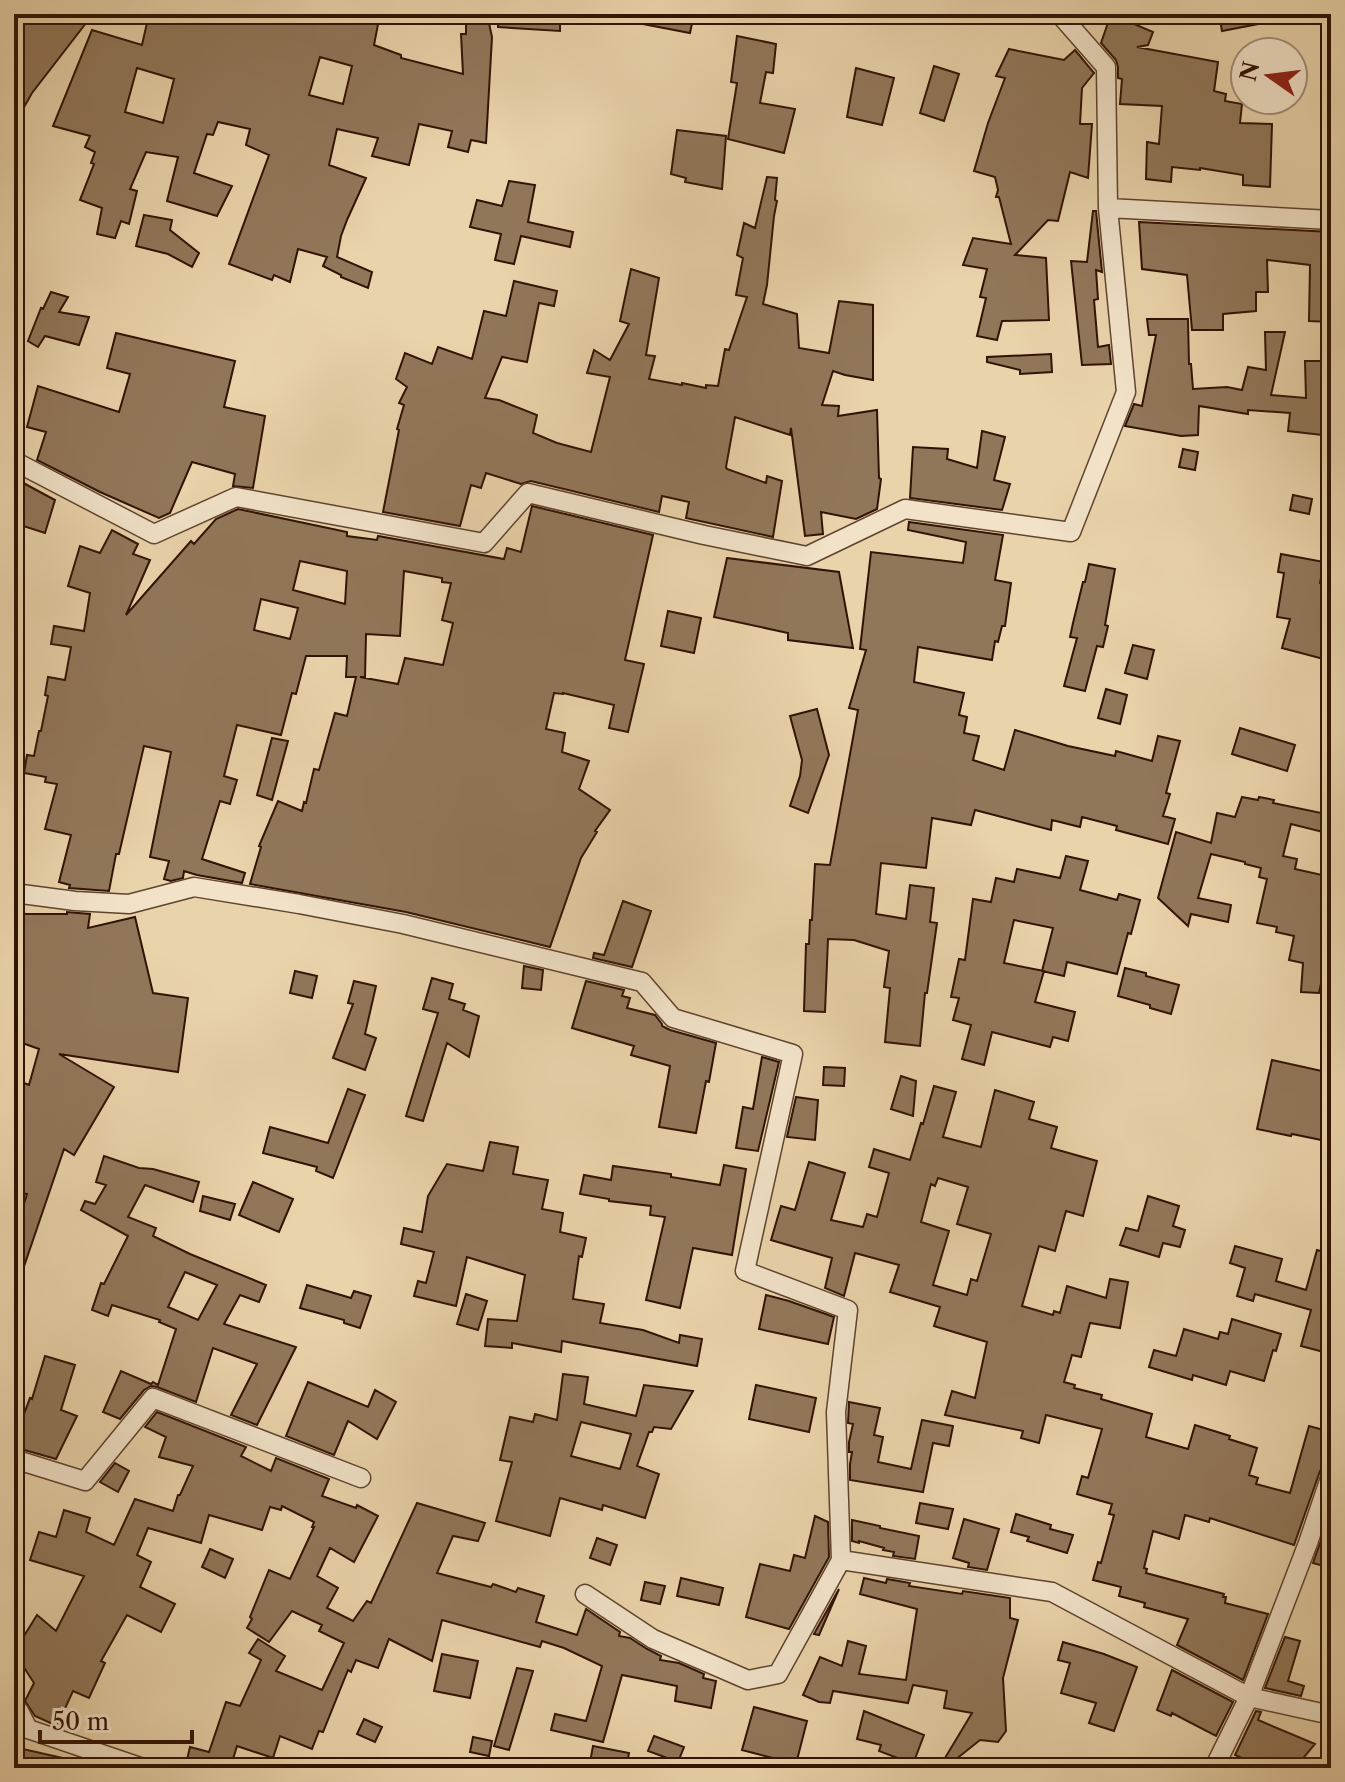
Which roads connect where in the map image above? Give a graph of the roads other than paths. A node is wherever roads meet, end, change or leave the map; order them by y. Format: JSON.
{"nodes":[{"id":1,"x":1063,"y":14,"type":"edge"},
{"id":2,"x":1108,"y":208,"type":"junction"},
{"id":3,"x":1331,"y":220,"type":"edge"},
{"id":4,"x":14,"y":461,"type":"edge"},
{"id":5,"x":14,"y":893,"type":"edge"},
{"id":6,"x":14,"y":1459,"type":"edge"},
{"id":7,"x":1331,"y":1475,"type":"edge"},
{"id":8,"x":361,"y":1478,"type":"dead end"},
{"id":9,"x":841,"y":1560,"type":"junction"},
{"id":10,"x":585,"y":1594,"type":"dead end"},
{"id":11,"x":1249,"y":1697,"type":"junction"},
{"id":12,"x":14,"y":1709,"type":"edge"},
{"id":13,"x":1331,"y":1715,"type":"edge"},
{"id":14,"x":143,"y":1768,"type":"edge"},
{"id":15,"x":1214,"y":1768,"type":"edge"}],
"edges":[{"from":1,"to":2,"type":"street"},
{"from":2,"to":3,"type":"street"},
{"from":2,"to":4,"type":"street"},
{"from":5,"to":9,"type":"street"},
{"from":6,"to":8,"type":"street"},
{"from":7,"to":11,"type":"street"},
{"from":9,"to":10,"type":"street"},
{"from":9,"to":11,"type":"street"},
{"from":11,"to":13,"type":"street"},
{"from":11,"to":15,"type":"street"},
{"from":12,"to":14,"type":"street"}]}
